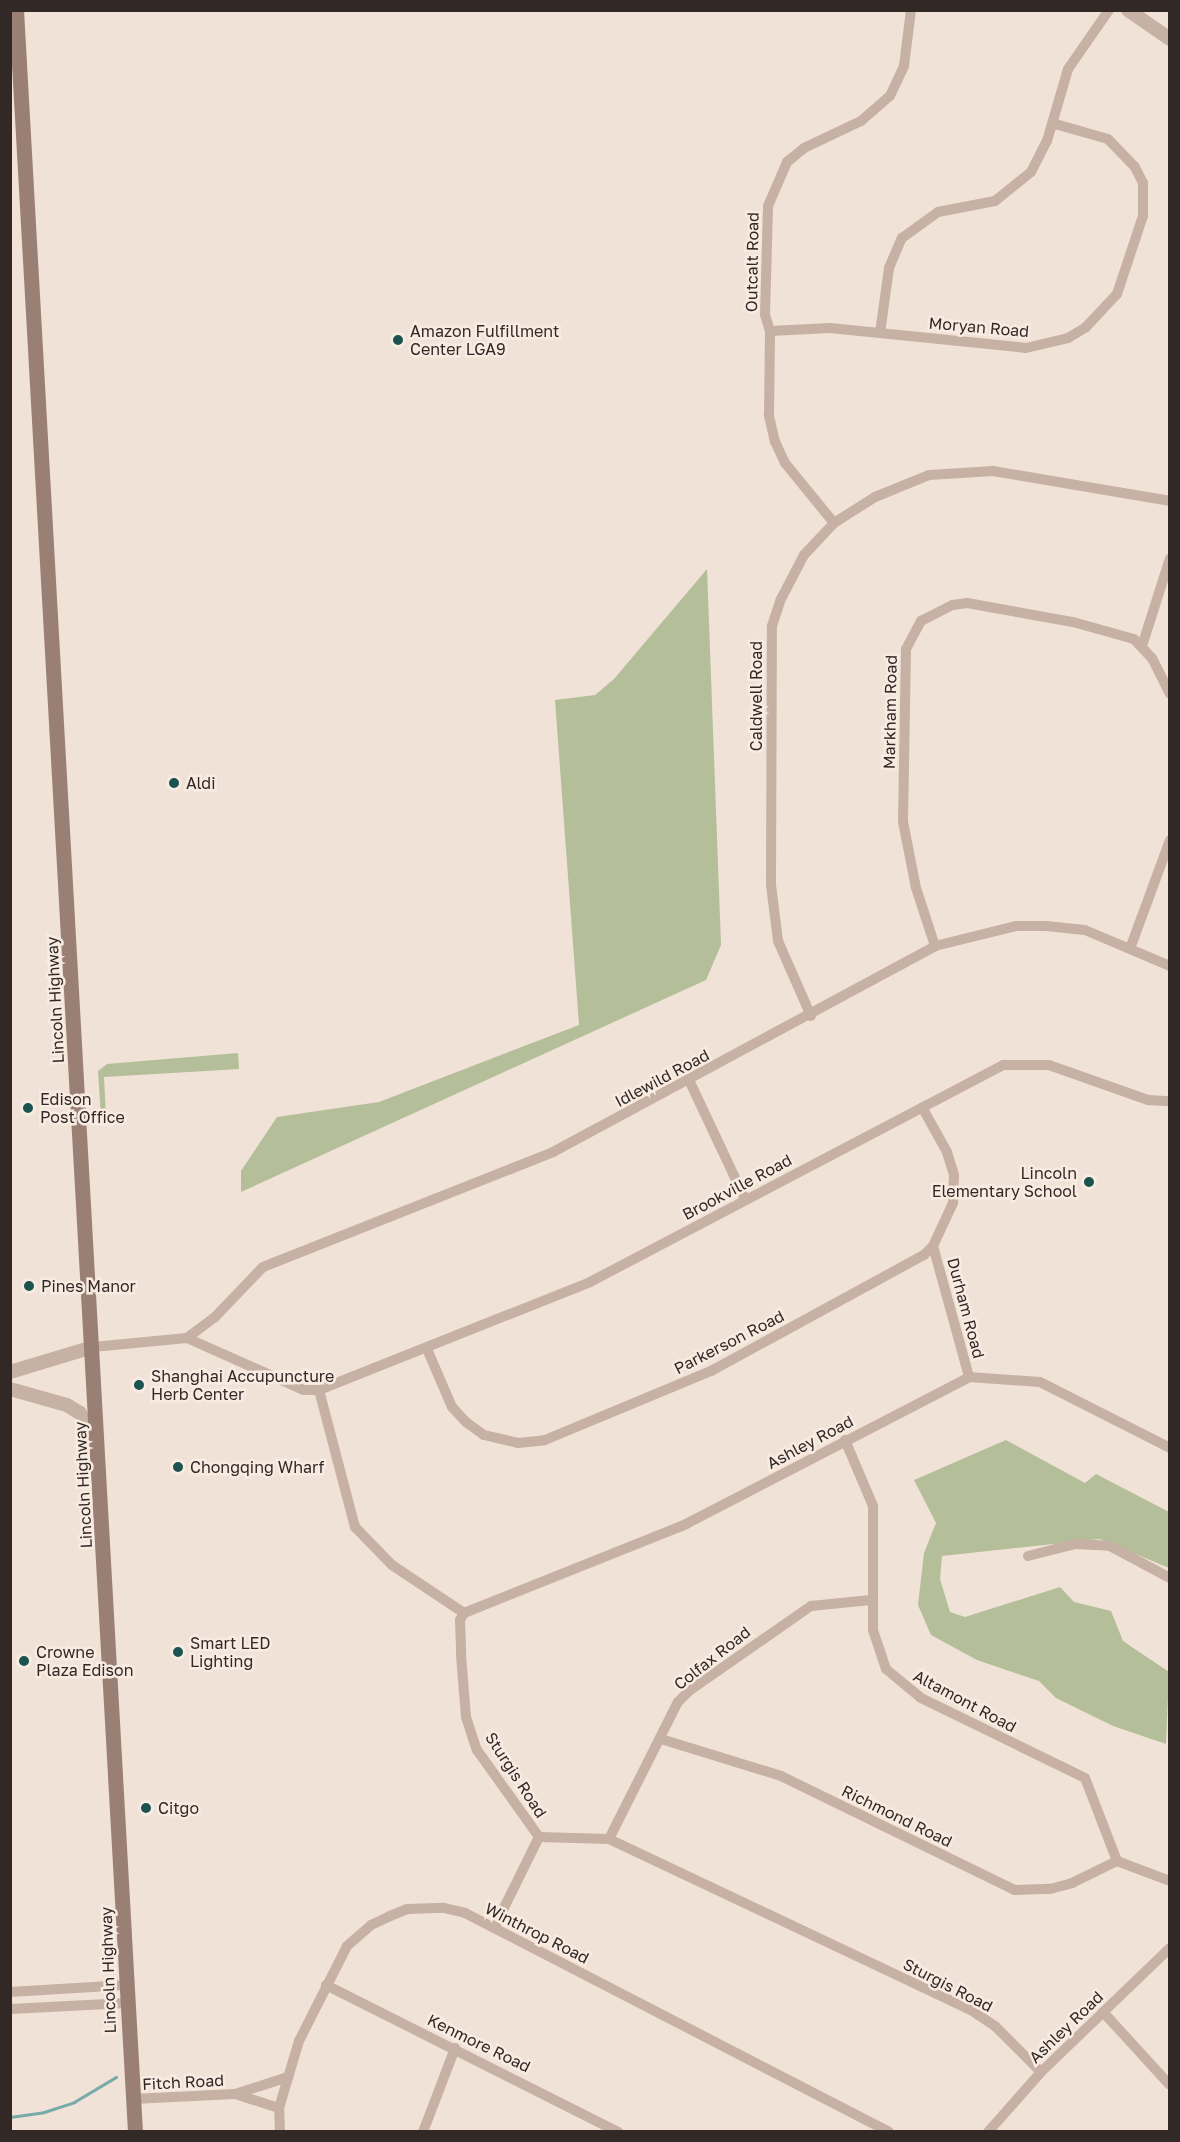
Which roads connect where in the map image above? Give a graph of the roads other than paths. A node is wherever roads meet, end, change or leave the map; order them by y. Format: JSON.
{"nodes":[{"id":1,"x":911,"y":10,"type":"edge"},
{"id":2,"x":1110,"y":10,"type":"edge"},
{"id":3,"x":1128,"y":10,"type":"edge"},
{"id":4,"x":17,"y":12,"type":"edge"},
{"id":5,"x":1170,"y":39,"type":"edge"},
{"id":6,"x":1052,"y":123,"type":"junction"},
{"id":7,"x":770,"y":331,"type":"junction"},
{"id":8,"x":880,"y":333,"type":"junction"},
{"id":9,"x":1170,"y":501,"type":"edge"},
{"id":10,"x":834,"y":523,"type":"junction"},
{"id":11,"x":1170,"y":558,"type":"edge"},
{"id":12,"x":1142,"y":646,"type":"junction"},
{"id":13,"x":1170,"y":694,"type":"edge"},
{"id":14,"x":1170,"y":840,"type":"edge"},
{"id":15,"x":935,"y":946,"type":"junction"},
{"id":16,"x":1131,"y":946,"type":"junction"},
{"id":17,"x":1170,"y":966,"type":"edge"},
{"id":18,"x":811,"y":1016,"type":"junction"},
{"id":19,"x":689,"y":1080,"type":"junction"},
{"id":20,"x":1170,"y":1101,"type":"edge"},
{"id":21,"x":922,"y":1107,"type":"junction"},
{"id":22,"x":745,"y":1199,"type":"junction"},
{"id":23,"x":933,"y":1246,"type":"junction"},
{"id":24,"x":188,"y":1338,"type":"junction"},
{"id":25,"x":93,"y":1347,"type":"junction"},
{"id":26,"x":427,"y":1349,"type":"junction"},
{"id":27,"x":10,"y":1372,"type":"edge"},
{"id":28,"x":969,"y":1377,"type":"junction"},
{"id":29,"x":10,"y":1389,"type":"edge"},
{"id":30,"x":319,"y":1390,"type":"junction"},
{"id":31,"x":845,"y":1440,"type":"junction"},
{"id":32,"x":1170,"y":1448,"type":"edge"},
{"id":33,"x":99,"y":1449,"type":"junction"},
{"id":34,"x":1028,"y":1556,"type":"dead end"},
{"id":35,"x":1170,"y":1578,"type":"edge"},
{"id":36,"x":871,"y":1600,"type":"junction"},
{"id":37,"x":464,"y":1613,"type":"junction"},
{"id":38,"x":661,"y":1739,"type":"junction"},
{"id":39,"x":539,"y":1837,"type":"junction"},
{"id":40,"x":609,"y":1839,"type":"junction"},
{"id":41,"x":1117,"y":1861,"type":"junction"},
{"id":42,"x":1170,"y":1881,"type":"edge"},
{"id":43,"x":494,"y":1928,"type":"junction"},
{"id":44,"x":1170,"y":1948,"type":"edge"},
{"id":45,"x":126,"y":1985,"type":"junction"},
{"id":46,"x":326,"y":1985,"type":"junction"},
{"id":47,"x":10,"y":1992,"type":"edge"},
{"id":48,"x":127,"y":2003,"type":"junction"},
{"id":49,"x":10,"y":2008,"type":"edge"},
{"id":50,"x":1103,"y":2012,"type":"junction"},
{"id":51,"x":455,"y":2048,"type":"junction"},
{"id":52,"x":1041,"y":2072,"type":"junction"},
{"id":53,"x":288,"y":2077,"type":"junction"},
{"id":54,"x":1169,"y":2084,"type":"edge"},
{"id":55,"x":235,"y":2094,"type":"junction"},
{"id":56,"x":133,"y":2099,"type":"junction"},
{"id":57,"x":279,"y":2108,"type":"junction"},
{"id":58,"x":135,"y":2132,"type":"edge"},
{"id":59,"x":280,"y":2132,"type":"edge"},
{"id":60,"x":423,"y":2132,"type":"edge"},
{"id":61,"x":618,"y":2132,"type":"edge"},
{"id":62,"x":889,"y":2132,"type":"edge"},
{"id":63,"x":988,"y":2132,"type":"edge"}],
"edges":[{"from":1,"to":7,"type":"street","name":"Outcalt Road"},
{"from":2,"to":6,"type":"street"},
{"from":3,"to":5,"type":"street"},
{"from":4,"to":25,"type":"main road","name":"Lincoln Highway"},
{"from":6,"to":8,"type":"street"},
{"from":6,"to":8,"type":"street","name":"Moryan Road"},
{"from":7,"to":8,"type":"street","name":"Moryan Road"},
{"from":7,"to":10,"type":"street","name":"Outcalt Road"},
{"from":9,"to":10,"type":"street","name":"Caldwell Road"},
{"from":10,"to":18,"type":"street","name":"Caldwell Road"},
{"from":11,"to":12,"type":"street"},
{"from":12,"to":13,"type":"street"},
{"from":12,"to":15,"type":"street","name":"Markham Road"},
{"from":14,"to":16,"type":"street"},
{"from":15,"to":16,"type":"street","name":"Idlewild Road"},
{"from":15,"to":18,"type":"street","name":"Idlewild Road"},
{"from":16,"to":17,"type":"street","name":"Idlewild Road"},
{"from":18,"to":19,"type":"street","name":"Idlewild Road"},
{"from":19,"to":22,"type":"street"},
{"from":19,"to":24,"type":"street","name":"Idlewild Road"},
{"from":20,"to":21,"type":"street","name":"Brookville Road"},
{"from":21,"to":22,"type":"street","name":"Brookville Road"},
{"from":21,"to":23,"type":"street","name":"Parkerson Road"},
{"from":22,"to":26,"type":"street","name":"Brookville Road"},
{"from":23,"to":26,"type":"street","name":"Parkerson Road"},
{"from":23,"to":28,"type":"street","name":"Durham Road"},
{"from":24,"to":25,"type":"street"},
{"from":24,"to":30,"type":"street"},
{"from":25,"to":27,"type":"street"},
{"from":25,"to":33,"type":"main road","name":"Lincoln Highway"},
{"from":26,"to":30,"type":"street","name":"Brookville Road"},
{"from":28,"to":31,"type":"street","name":"Ashley Road"},
{"from":28,"to":32,"type":"street"},
{"from":29,"to":33,"type":"street"},
{"from":30,"to":37,"type":"street"},
{"from":31,"to":36,"type":"street","name":"Altamont Road"},
{"from":31,"to":37,"type":"street","name":"Ashley Road"},
{"from":33,"to":45,"type":"main road","name":"Lincoln Highway"},
{"from":34,"to":35,"type":"street"},
{"from":36,"to":38,"type":"street","name":"Colfax Road"},
{"from":36,"to":41,"type":"street","name":"Altamont Road"},
{"from":37,"to":39,"type":"street","name":"Sturgis Road"},
{"from":38,"to":40,"type":"street","name":"Colfax Road"},
{"from":38,"to":41,"type":"street","name":"Richmond Road"},
{"from":39,"to":40,"type":"street","name":"Sturgis Road"},
{"from":39,"to":43,"type":"street"},
{"from":40,"to":52,"type":"street","name":"Sturgis Road"},
{"from":41,"to":42,"type":"street"},
{"from":43,"to":46,"type":"street","name":"Winthrop Road"},
{"from":43,"to":62,"type":"street","name":"Winthrop Road"},
{"from":44,"to":50,"type":"street","name":"Ashley Road"},
{"from":45,"to":47,"type":"street"},
{"from":45,"to":48,"type":"main road","name":"Lincoln Highway"},
{"from":46,"to":51,"type":"street","name":"Kenmore Road"},
{"from":46,"to":53,"type":"street","name":"Winthrop Road"},
{"from":48,"to":49,"type":"street"},
{"from":48,"to":56,"type":"main road","name":"Lincoln Highway"},
{"from":50,"to":52,"type":"street","name":"Ashley Road"},
{"from":50,"to":54,"type":"street"},
{"from":51,"to":60,"type":"street"},
{"from":51,"to":61,"type":"street","name":"Kenmore Road"},
{"from":52,"to":63,"type":"street","name":"Ashley Road"},
{"from":53,"to":55,"type":"street","name":"Fitch Road"},
{"from":53,"to":57,"type":"street","name":"Winthrop Road"},
{"from":55,"to":56,"type":"street","name":"Fitch Road"},
{"from":55,"to":57,"type":"street","name":"Fitch Road"},
{"from":56,"to":58,"type":"main road","name":"Lincoln Highway"},
{"from":57,"to":59,"type":"street","name":"Winthrop Road"}]}
